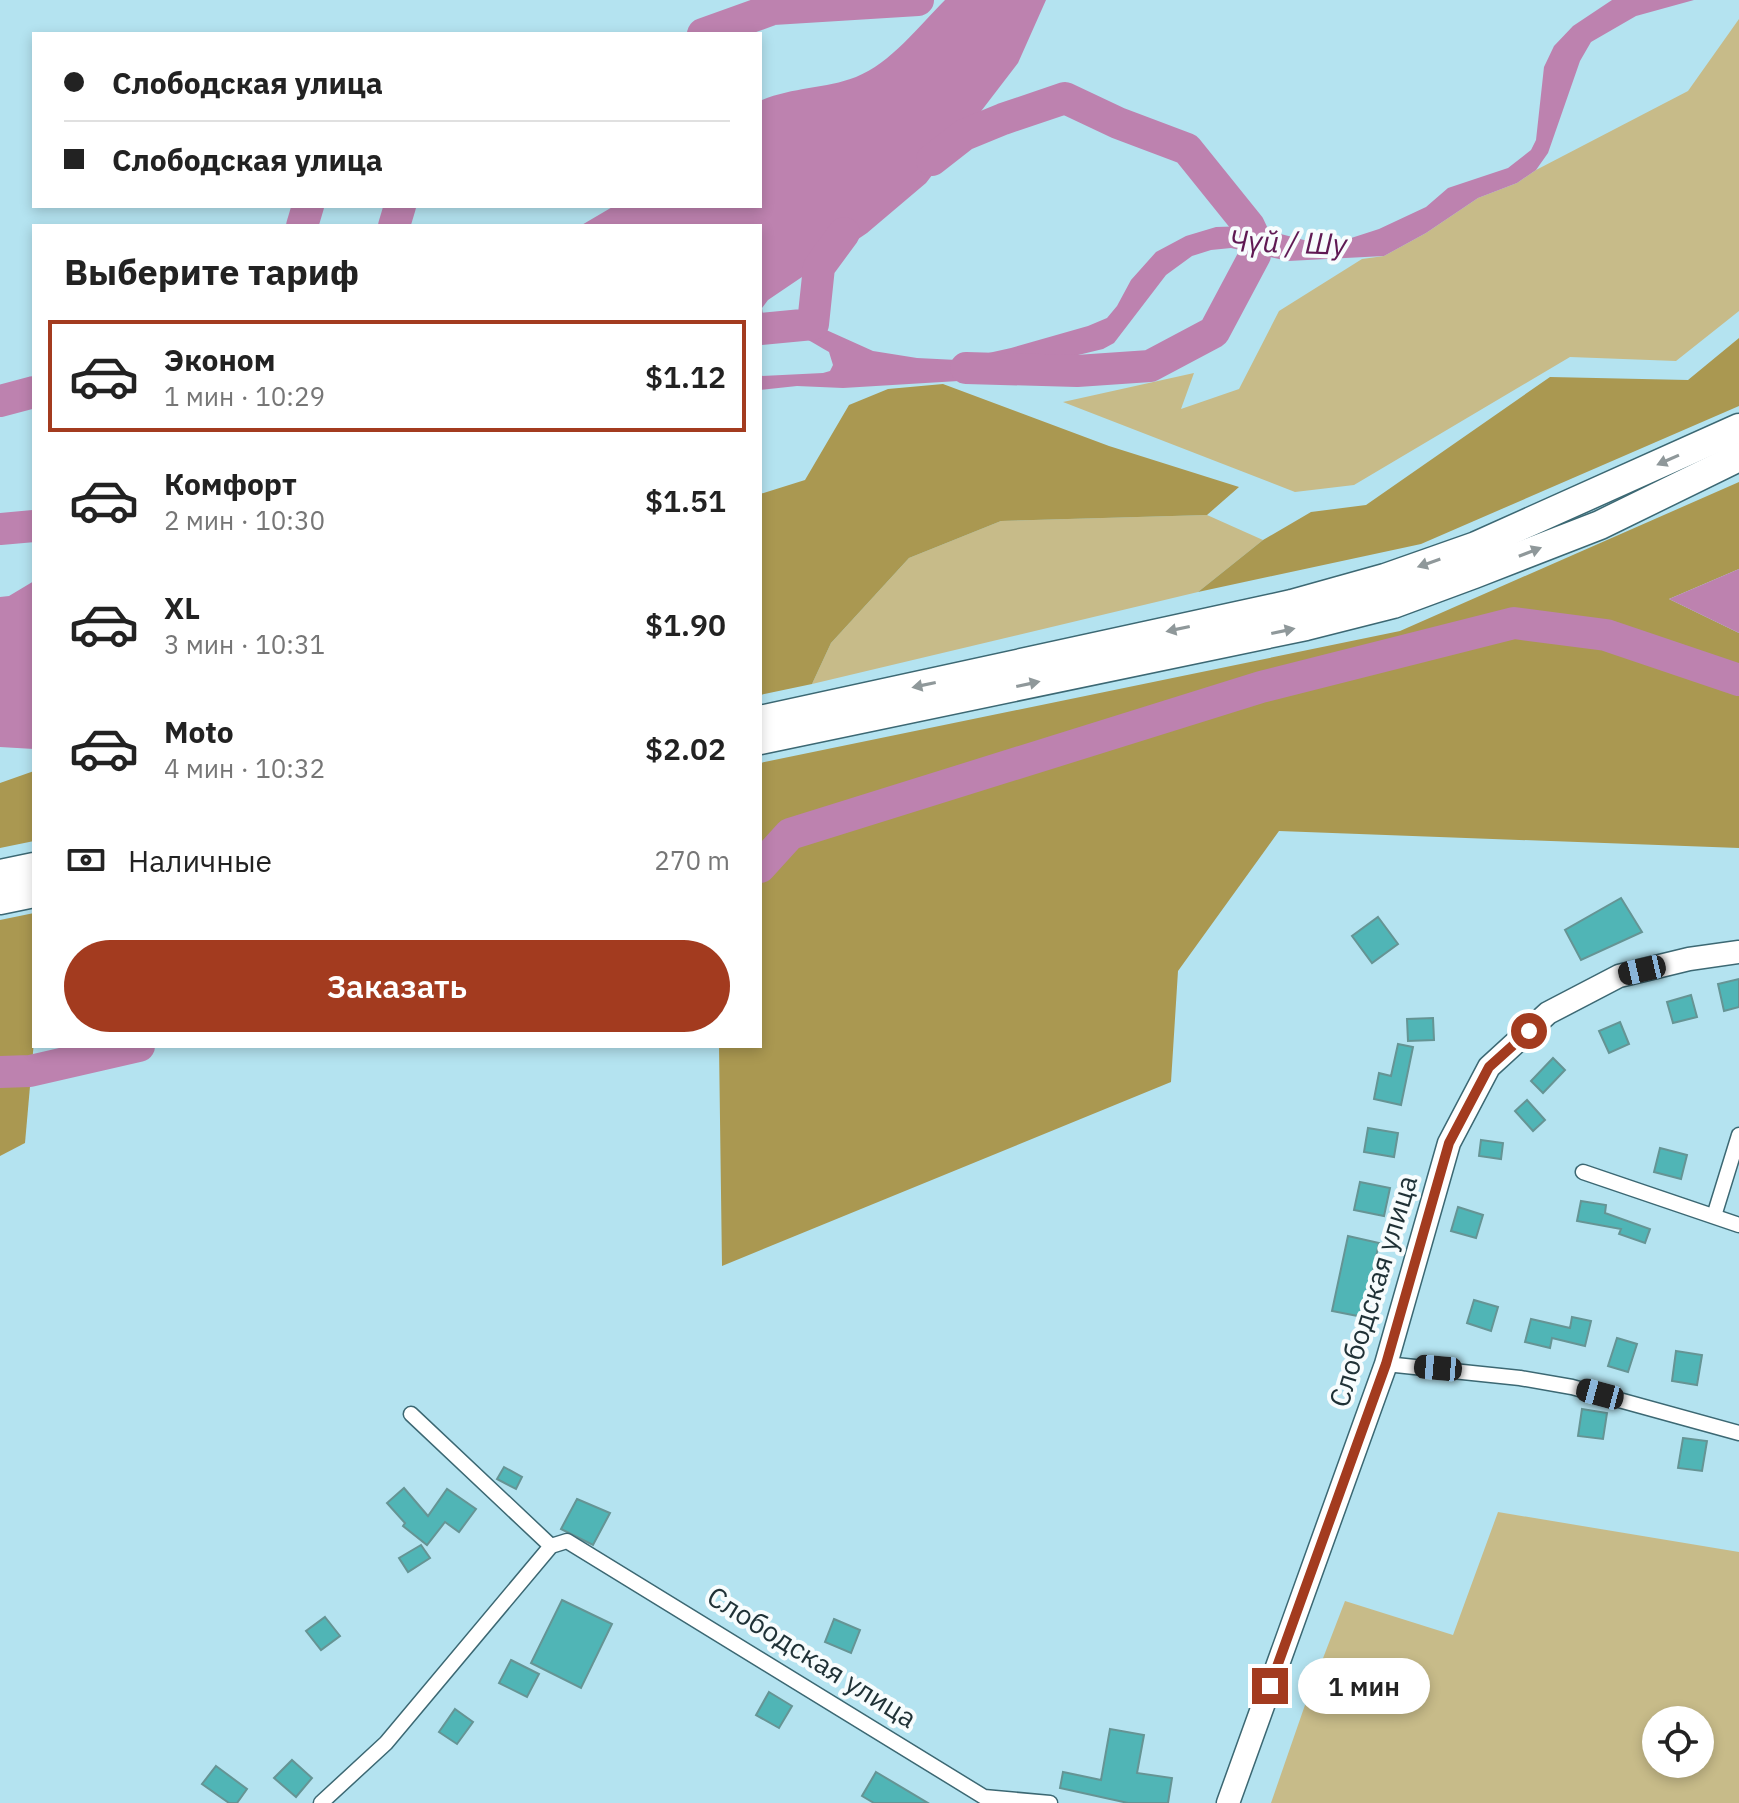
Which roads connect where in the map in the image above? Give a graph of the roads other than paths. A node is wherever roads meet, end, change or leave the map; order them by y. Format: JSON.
{"nodes":[{"id":1,"x":1739,"y":428,"type":"edge"},
{"id":2,"x":1739,"y":457,"type":"edge"},
{"id":3,"x":762,"y":720,"type":"edge"},
{"id":4,"x":762,"y":740,"type":"edge"},
{"id":5,"x":32,"y":867,"type":"edge"},
{"id":6,"x":0,"y":874,"type":"edge"},
{"id":7,"x":32,"y":893,"type":"edge"},
{"id":8,"x":0,"y":900,"type":"edge"},
{"id":9,"x":1739,"y":952,"type":"edge"},
{"id":10,"x":1739,"y":1135,"type":"edge"},
{"id":11,"x":1583,"y":1172,"type":"dead end"},
{"id":12,"x":1714,"y":1216,"type":"junction"},
{"id":13,"x":1739,"y":1225,"type":"edge"},
{"id":14,"x":1386,"y":1364,"type":"junction"},
{"id":15,"x":411,"y":1414,"type":"dead end"},
{"id":16,"x":1739,"y":1433,"type":"edge"},
{"id":17,"x":551,"y":1546,"type":"junction"},
{"id":18,"x":321,"y":1803,"type":"edge"},
{"id":19,"x":1050,"y":1803,"type":"edge"},
{"id":20,"x":1228,"y":1803,"type":"edge"}],
"edges":[{"from":1,"to":3,"type":"highway","one_way":true},
{"from":4,"to":2,"type":"highway","one_way":true},
{"from":5,"to":6,"type":"highway"},
{"from":7,"to":8,"type":"highway"},
{"from":9,"to":14,"type":"street","name":"Слободская улица"},
{"from":10,"to":12,"type":"street"},
{"from":11,"to":12,"type":"street"},
{"from":12,"to":13,"type":"street"},
{"from":14,"to":16,"type":"street"},
{"from":14,"to":20,"type":"street","name":"Слободская улица"},
{"from":15,"to":17,"type":"street"},
{"from":17,"to":18,"type":"street"},
{"from":17,"to":19,"type":"street","name":"Слободская улица"}]}
